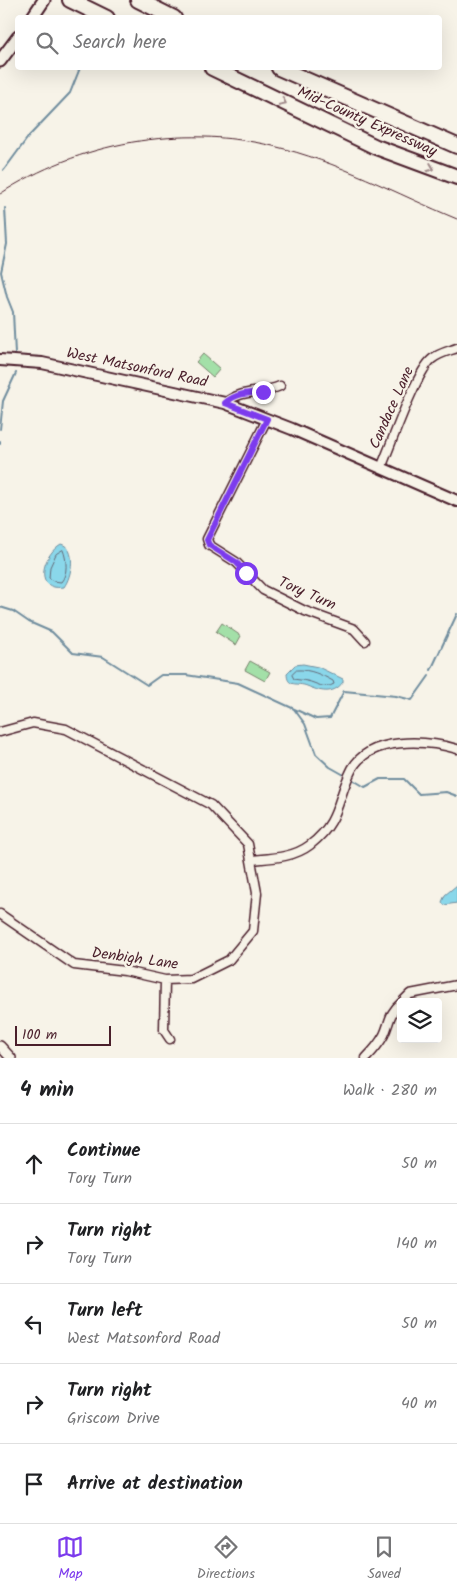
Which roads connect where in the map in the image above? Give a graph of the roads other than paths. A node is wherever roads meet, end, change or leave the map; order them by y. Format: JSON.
{"nodes":[{"id":1,"x":44,"y":0,"type":"edge"},
{"id":2,"x":138,"y":0,"type":"edge"},
{"id":3,"x":72,"y":1,"type":"edge"},
{"id":4,"x":34,"y":15,"type":"edge"},
{"id":5,"x":101,"y":15,"type":"edge"},
{"id":6,"x":168,"y":15,"type":"edge"},
{"id":7,"x":15,"y":41,"type":"edge"},
{"id":8,"x":0,"y":61,"type":"edge"},
{"id":9,"x":216,"y":70,"type":"edge"},
{"id":10,"x":284,"y":70,"type":"edge"},
{"id":11,"x":457,"y":146,"type":"edge"},
{"id":12,"x":457,"y":177,"type":"edge"},
{"id":13,"x":457,"y":348,"type":"edge"},
{"id":14,"x":0,"y":360,"type":"edge"},
{"id":15,"x":280,"y":386,"type":"dead end"},
{"id":16,"x":225,"y":403,"type":"junction"},
{"id":17,"x":267,"y":419,"type":"junction"},
{"id":18,"x":381,"y":468,"type":"junction"},
{"id":19,"x":457,"y":501,"type":"edge"},
{"id":20,"x":365,"y":641,"type":"dead end"},
{"id":21,"x":0,"y":732,"type":"edge"},
{"id":22,"x":457,"y":749,"type":"edge"},
{"id":23,"x":251,"y":860,"type":"junction"},
{"id":24,"x":0,"y":914,"type":"edge"},
{"id":25,"x":165,"y":980,"type":"junction"},
{"id":26,"x":457,"y":985,"type":"edge"},
{"id":27,"x":406,"y":998,"type":"edge"},
{"id":28,"x":397,"y":1006,"type":"edge"},
{"id":29,"x":170,"y":1040,"type":"dead end"},
{"id":30,"x":0,"y":1046,"type":"edge"},
{"id":31,"x":11,"y":1058,"type":"edge"},
{"id":32,"x":366,"y":1058,"type":"edge"}],
"edges":[{"from":1,"to":4,"type":"main road"},
{"from":2,"to":6,"type":"highway"},
{"from":3,"to":5,"type":"highway"},
{"from":7,"to":8,"type":"main road"},
{"from":9,"to":12,"type":"highway","name":"Mid-County Expressway","one_way":true},
{"from":10,"to":11,"type":"highway","name":"Mid-County Expressway"},
{"from":13,"to":18,"type":"street","name":"Candace Lane"},
{"from":14,"to":16,"type":"main road","name":"West Matsonford Road"},
{"from":15,"to":16,"type":"street"},
{"from":16,"to":17,"type":"main road","name":"West Matsonford Road"},
{"from":17,"to":18,"type":"main road","name":"West Matsonford Road"},
{"from":17,"to":20,"type":"street","name":"Tory Turn"},
{"from":18,"to":19,"type":"main road","name":"West Matsonford Road"},
{"from":21,"to":23,"type":"street","name":"Denbigh Lane"},
{"from":22,"to":23,"type":"street"},
{"from":23,"to":25,"type":"street","name":"Denbigh Lane"},
{"from":24,"to":25,"type":"street","name":"Denbigh Lane"},
{"from":25,"to":29,"type":"street"},
{"from":26,"to":27,"type":"street"},
{"from":28,"to":32,"type":"street"},
{"from":30,"to":31,"type":"street"}]}
